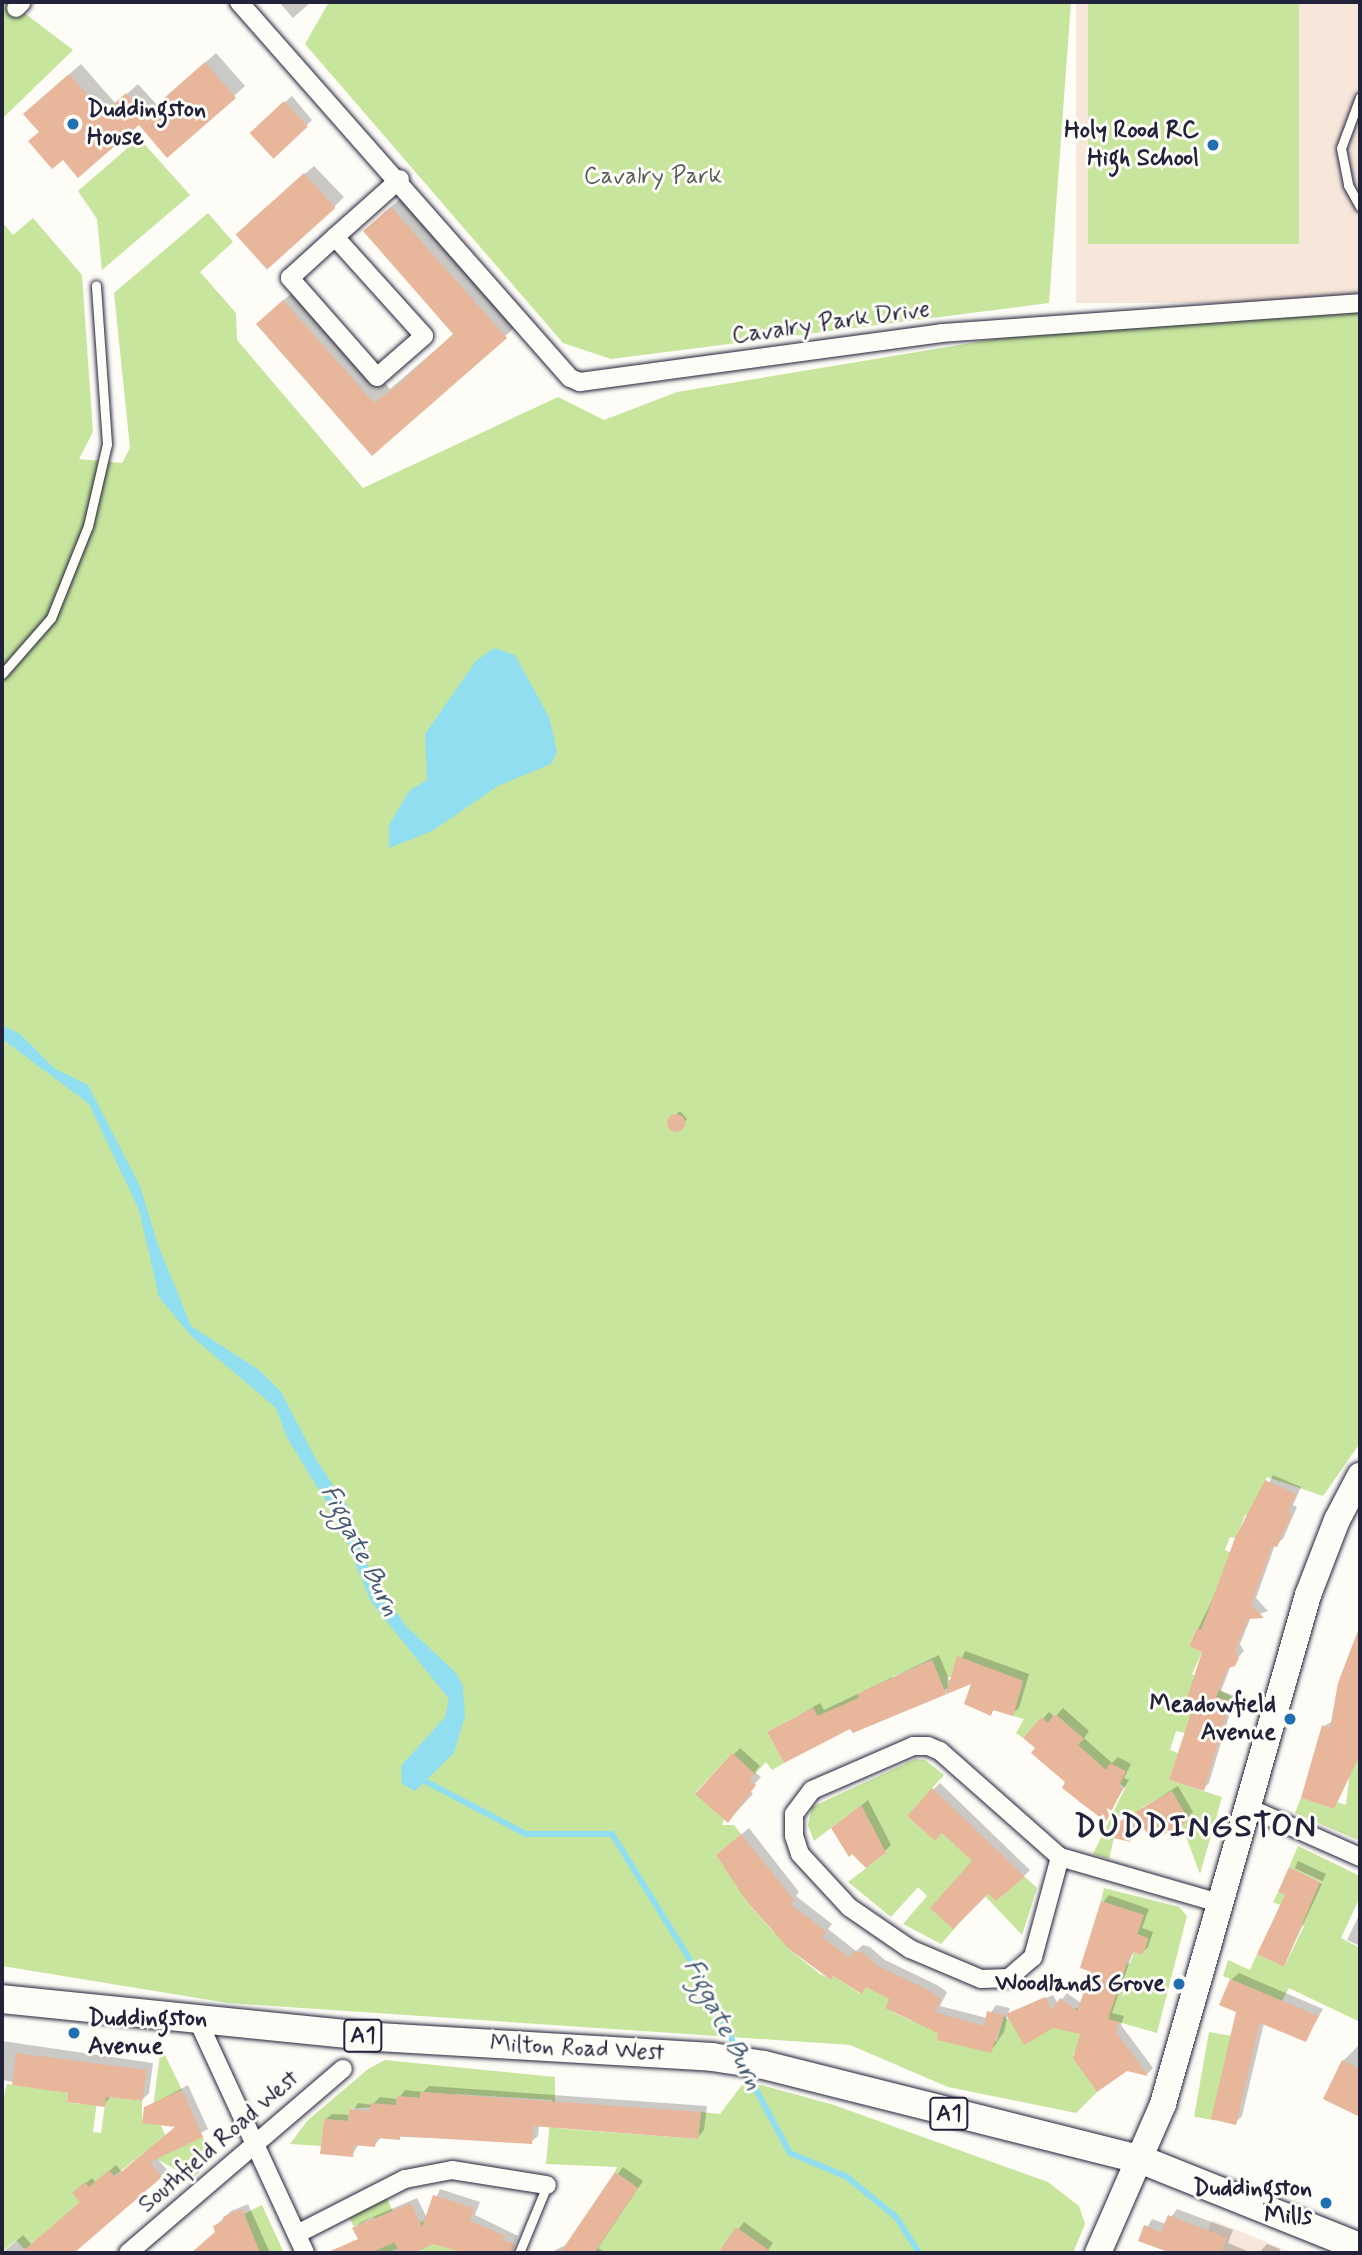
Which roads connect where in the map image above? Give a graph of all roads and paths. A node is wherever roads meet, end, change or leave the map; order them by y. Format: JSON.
{"nodes":[{"id":1,"x":239,"y":2,"type":"edge"},
{"id":2,"x":1360,"y":97,"type":"edge"},
{"id":3,"x":400,"y":179,"type":"junction"},
{"id":4,"x":1360,"y":207,"type":"edge"},
{"id":5,"x":335,"y":237,"type":"junction"},
{"id":6,"x":96,"y":285,"type":"dead end"},
{"id":7,"x":1360,"y":303,"type":"edge"},
{"id":8,"x":2,"y":674,"type":"edge"},
{"id":9,"x":1360,"y":1476,"type":"edge"},
{"id":10,"x":1247,"y":1807,"type":"junction"},
{"id":11,"x":1060,"y":1857,"type":"junction"},
{"id":12,"x":1360,"y":1857,"type":"edge"},
{"id":13,"x":1219,"y":1903,"type":"junction"},
{"id":14,"x":2,"y":1999,"type":"edge"},
{"id":15,"x":198,"y":2021,"type":"junction"},
{"id":16,"x":342,"y":2069,"type":"dead end"},
{"id":17,"x":255,"y":2143,"type":"junction"},
{"id":18,"x":1142,"y":2160,"type":"junction"},
{"id":19,"x":547,"y":2185,"type":"joint"},
{"id":20,"x":297,"y":2234,"type":"junction"},
{"id":21,"x":1360,"y":2247,"type":"edge"},
{"id":22,"x":128,"y":2253,"type":"edge"},
{"id":23,"x":306,"y":2253,"type":"edge"},
{"id":24,"x":519,"y":2253,"type":"edge"},
{"id":25,"x":1098,"y":2253,"type":"edge"}],
"edges":[{"from":1,"to":3,"type":"street","name":"Cavalry Park Drive"},
{"from":2,"to":4,"type":"lane"},
{"from":3,"to":5,"type":"street"},
{"from":3,"to":7,"type":"street","name":"Cavalry Park Drive"},
{"from":5,"to":5,"type":"street"},
{"from":6,"to":8,"type":"lane"},
{"from":9,"to":10,"type":"street"},
{"from":10,"to":12,"type":"street"},
{"from":10,"to":13,"type":"street"},
{"from":11,"to":11,"type":"street"},
{"from":11,"to":13,"type":"street"},
{"from":13,"to":18,"type":"street"},
{"from":14,"to":15,"type":"main road","name":"Milton Road West","number":"A1"},
{"from":15,"to":17,"type":"street"},
{"from":15,"to":18,"type":"main road","name":"Milton Road West","number":"A1"},
{"from":16,"to":17,"type":"street","name":"Southfield Road West"},
{"from":17,"to":20,"type":"street"},
{"from":17,"to":22,"type":"street","name":"Southfield Road West"},
{"from":18,"to":21,"type":"main road","number":"A1"},
{"from":18,"to":25,"type":"street"},
{"from":19,"to":20,"type":"street"},
{"from":19,"to":24,"type":"lane"},
{"from":20,"to":23,"type":"street"}]}
